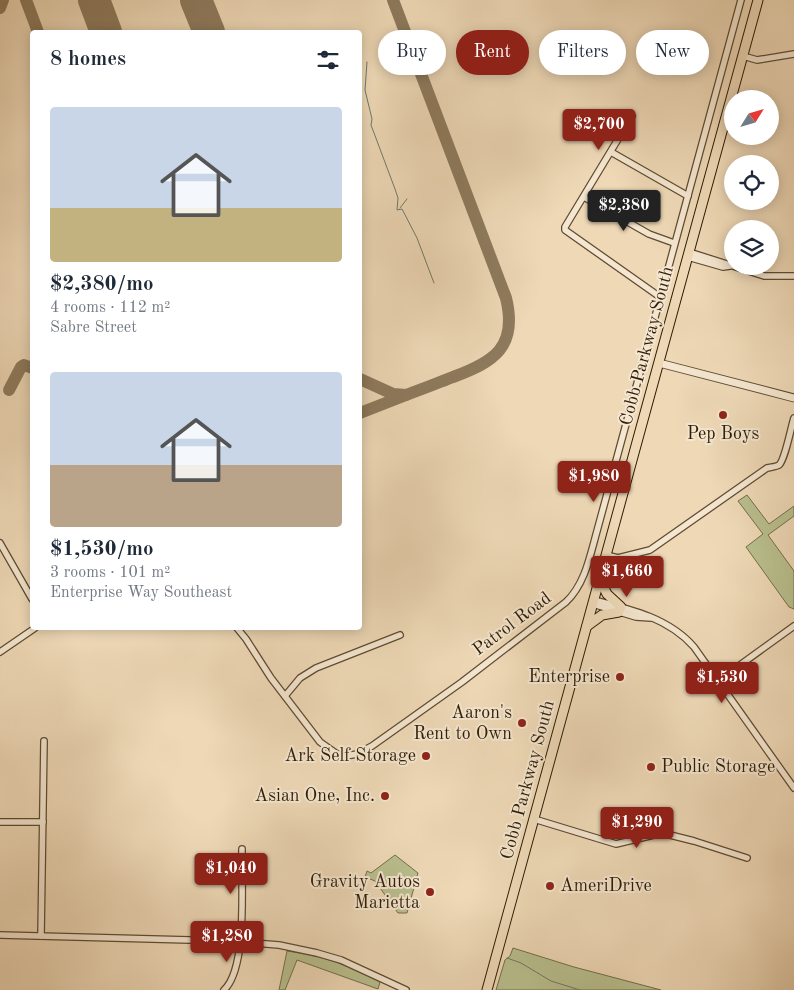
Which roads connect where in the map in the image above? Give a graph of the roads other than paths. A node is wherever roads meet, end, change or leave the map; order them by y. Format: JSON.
{"nodes":[{"id":1,"x":741,"y":0,"type":"edge"},
{"id":2,"x":758,"y":0,"type":"edge"},
{"id":3,"x":794,"y":54,"type":"edge"},
{"id":4,"x":743,"y":56,"type":"junction"},
{"id":5,"x":632,"y":116,"type":"dead end"},
{"id":6,"x":610,"y":152,"type":"junction"},
{"id":7,"x":688,"y":196,"type":"junction"},
{"id":8,"x":584,"y":197,"type":"junction"},
{"id":9,"x":674,"y":243,"type":"junction"},
{"id":10,"x":688,"y":255,"type":"junction"},
{"id":11,"x":794,"y":276,"type":"edge"},
{"id":12,"x":660,"y":297,"type":"junction"},
{"id":13,"x":659,"y":363,"type":"junction"},
{"id":14,"x":794,"y":398,"type":"edge"},
{"id":15,"x":794,"y":418,"type":"edge"},
{"id":16,"x":0,"y":543,"type":"edge"},
{"id":17,"x":606,"y":555,"type":"junction"},
{"id":18,"x":600,"y":580,"type":"junction"},
{"id":19,"x":30,"y":596,"type":"edge"},
{"id":20,"x":593,"y":602,"type":"junction"},
{"id":21,"x":620,"y":610,"type":"junction"},
{"id":22,"x":587,"y":626,"type":"junction"},
{"id":23,"x":794,"y":626,"type":"edge"},
{"id":24,"x":32,"y":630,"type":"edge"},
{"id":25,"x":238,"y":630,"type":"edge"},
{"id":26,"x":400,"y":635,"type":"dead end"},
{"id":27,"x":0,"y":652,"type":"edge"},
{"id":28,"x":718,"y":681,"type":"junction"},
{"id":29,"x":286,"y":696,"type":"junction"},
{"id":30,"x":44,"y":741,"type":"dead end"},
{"id":31,"x":794,"y":788,"type":"edge"},
{"id":32,"x":534,"y":819,"type":"junction"},
{"id":33,"x":0,"y":822,"type":"edge"},
{"id":34,"x":43,"y":822,"type":"junction"},
{"id":35,"x":242,"y":849,"type":"dead end"},
{"id":36,"x":747,"y":858,"type":"dead end"},
{"id":37,"x":0,"y":936,"type":"edge"},
{"id":38,"x":41,"y":936,"type":"junction"},
{"id":39,"x":241,"y":941,"type":"junction"},
{"id":40,"x":224,"y":990,"type":"edge"},
{"id":41,"x":406,"y":990,"type":"edge"},
{"id":42,"x":487,"y":990,"type":"edge"}],
"edges":[{"from":1,"to":7,"type":"street","name":"Patrol Road"},
{"from":2,"to":4,"type":"main road","name":"Cobb Parkway South"},
{"from":3,"to":4,"type":"street"},
{"from":4,"to":10,"type":"main road","name":"Cobb Parkway South"},
{"from":5,"to":6,"type":"street"},
{"from":6,"to":7,"type":"street"},
{"from":6,"to":8,"type":"street"},
{"from":7,"to":9,"type":"street","name":"Patrol Road"},
{"from":8,"to":9,"type":"street"},
{"from":8,"to":12,"type":"street"},
{"from":9,"to":12,"type":"street","name":"Patrol Road"},
{"from":10,"to":11,"type":"street"},
{"from":10,"to":13,"type":"main road","name":"Cobb Parkway South"},
{"from":12,"to":29,"type":"street","name":"Patrol Road"},
{"from":13,"to":14,"type":"street"},
{"from":13,"to":17,"type":"main road","name":"Cobb Parkway South"},
{"from":15,"to":17,"type":"street"},
{"from":16,"to":19,"type":"street"},
{"from":17,"to":18,"type":"main road","name":"Cobb Parkway South"},
{"from":18,"to":20,"type":"main road","name":"Cobb Parkway South"},
{"from":18,"to":21,"type":"main road"},
{"from":20,"to":21,"type":"street"},
{"from":20,"to":22,"type":"main road","name":"Cobb Parkway South"},
{"from":21,"to":22,"type":"main road"},
{"from":21,"to":28,"type":"street"},
{"from":22,"to":32,"type":"main road","name":"Cobb Parkway South"},
{"from":23,"to":28,"type":"street"},
{"from":24,"to":27,"type":"street"},
{"from":25,"to":29,"type":"street","name":"Patrol Road"},
{"from":26,"to":29,"type":"street"},
{"from":28,"to":31,"type":"street"},
{"from":30,"to":34,"type":"street"},
{"from":32,"to":36,"type":"street"},
{"from":32,"to":42,"type":"main road","name":"Cobb Parkway South"},
{"from":33,"to":34,"type":"street"},
{"from":34,"to":38,"type":"street"},
{"from":35,"to":39,"type":"street"},
{"from":37,"to":38,"type":"street"},
{"from":38,"to":39,"type":"street"},
{"from":39,"to":40,"type":"street"},
{"from":39,"to":41,"type":"street"}]}
